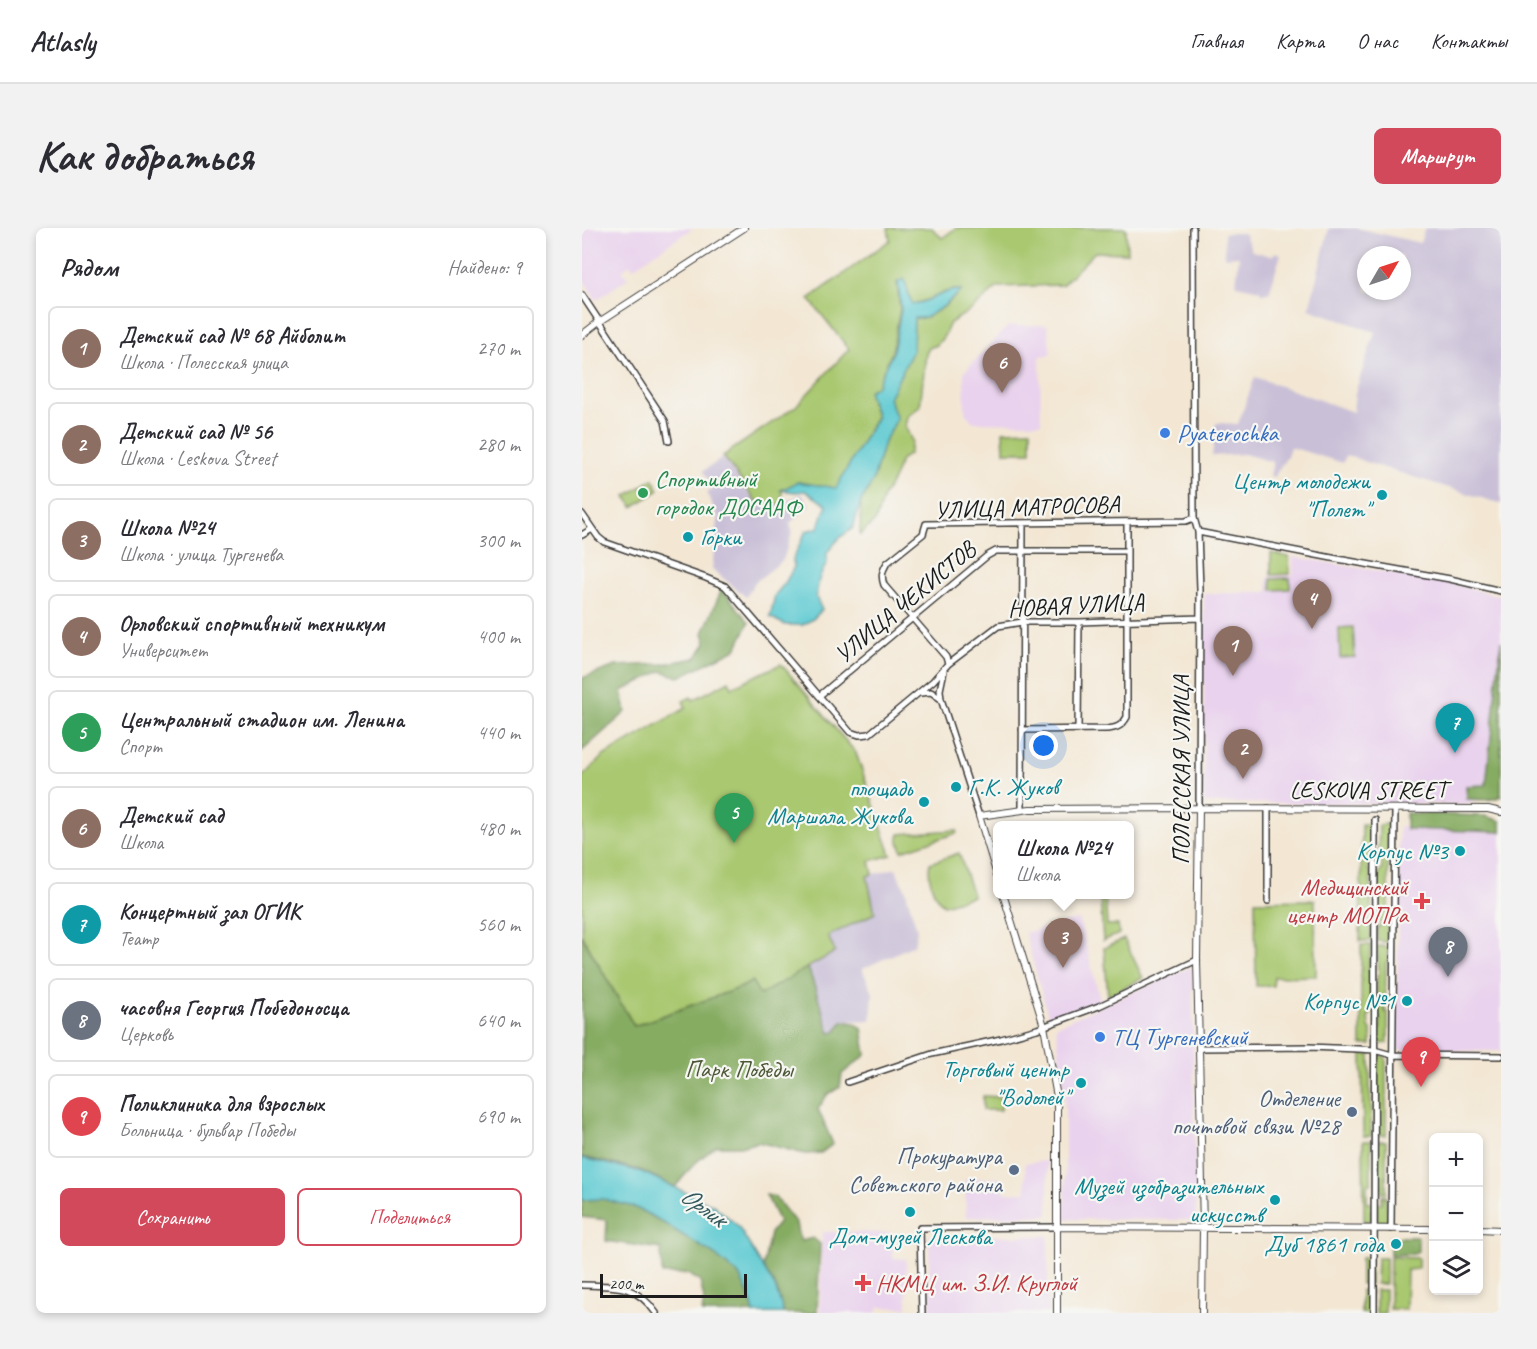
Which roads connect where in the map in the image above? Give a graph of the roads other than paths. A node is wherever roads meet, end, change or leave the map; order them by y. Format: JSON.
{"nodes":[{"id":1,"x":744,"y":228,"type":"edge"},
{"id":2,"x":1193,"y":228,"type":"edge"},
{"id":3,"x":582,"y":295,"type":"edge"},
{"id":4,"x":599,"y":322,"type":"junction"},
{"id":5,"x":582,"y":335,"type":"edge"},
{"id":6,"x":668,"y":438,"type":"dead end"},
{"id":7,"x":582,"y":514,"type":"edge"},
{"id":8,"x":1194,"y":518,"type":"junction"},
{"id":9,"x":1127,"y":522,"type":"junction"},
{"id":10,"x":1023,"y":523,"type":"junction"},
{"id":11,"x":592,"y":529,"type":"junction"},
{"id":12,"x":1198,"y":532,"type":"junction"},
{"id":13,"x":582,"y":535,"type":"edge"},
{"id":14,"x":1126,"y":551,"type":"junction"},
{"id":15,"x":1023,"y":552,"type":"junction"},
{"id":16,"x":1501,"y":591,"type":"edge"},
{"id":17,"x":913,"y":618,"type":"junction"},
{"id":18,"x":1200,"y":618,"type":"junction"},
{"id":19,"x":1126,"y":620,"type":"junction"},
{"id":20,"x":1022,"y":622,"type":"junction"},
{"id":21,"x":1079,"y":622,"type":"junction"},
{"id":22,"x":946,"y":667,"type":"junction"},
{"id":23,"x":918,"y":693,"type":"junction"},
{"id":24,"x":819,"y":696,"type":"junction"},
{"id":25,"x":941,"y":699,"type":"junction"},
{"id":26,"x":1078,"y":729,"type":"junction"},
{"id":27,"x":1022,"y":730,"type":"junction"},
{"id":28,"x":1199,"y":808,"type":"junction"},
{"id":29,"x":1268,"y":808,"type":"junction"},
{"id":30,"x":1395,"y":808,"type":"junction"},
{"id":31,"x":1022,"y":810,"type":"junction"},
{"id":32,"x":1501,"y":812,"type":"edge"},
{"id":33,"x":979,"y":816,"type":"junction"},
{"id":34,"x":1375,"y":820,"type":"dead end"},
{"id":35,"x":993,"y":862,"type":"edge"},
{"id":36,"x":1005,"y":899,"type":"edge"},
{"id":37,"x":1268,"y":901,"type":"dead end"},
{"id":38,"x":1197,"y":960,"type":"junction"},
{"id":39,"x":1044,"y":1026,"type":"junction"},
{"id":40,"x":1200,"y":1048,"type":"junction"},
{"id":41,"x":1374,"y":1050,"type":"junction"},
{"id":42,"x":1392,"y":1055,"type":"junction"},
{"id":43,"x":1501,"y":1056,"type":"edge"},
{"id":44,"x":848,"y":1082,"type":"dead end"},
{"id":45,"x":1057,"y":1227,"type":"junction"},
{"id":46,"x":1203,"y":1228,"type":"junction"},
{"id":47,"x":1374,"y":1229,"type":"junction"},
{"id":48,"x":1391,"y":1229,"type":"junction"},
{"id":49,"x":1429,"y":1229,"type":"edge"},
{"id":50,"x":1483,"y":1229,"type":"edge"},
{"id":51,"x":1501,"y":1230,"type":"edge"},
{"id":52,"x":582,"y":1285,"type":"edge"},
{"id":53,"x":656,"y":1313,"type":"edge"},
{"id":54,"x":922,"y":1313,"type":"edge"},
{"id":55,"x":1057,"y":1313,"type":"edge"},
{"id":56,"x":1202,"y":1313,"type":"edge"},
{"id":57,"x":1374,"y":1313,"type":"edge"}],
"edges":[{"from":1,"to":4,"type":"main road"},
{"from":2,"to":8,"type":"street","name":"ПОЛЕССКАЯ УЛИЦА"},
{"from":3,"to":4,"type":"street"},
{"from":4,"to":5,"type":"main road"},
{"from":4,"to":6,"type":"street"},
{"from":7,"to":11,"type":"street"},
{"from":8,"to":9,"type":"street","name":"УЛИЦА МАТРОСОВА"},
{"from":8,"to":12,"type":"street","name":"ПОЛЕССКАЯ УЛИЦА"},
{"from":9,"to":10,"type":"street","name":"УЛИЦА МАТРОСОВА"},
{"from":9,"to":14,"type":"street"},
{"from":10,"to":15,"type":"street"},
{"from":10,"to":17,"type":"street","name":"УЛИЦА МАТРОСОВА"},
{"from":11,"to":13,"type":"street"},
{"from":11,"to":24,"type":"street"},
{"from":12,"to":16,"type":"street"},
{"from":12,"to":18,"type":"street","name":"ПОЛЕССКАЯ УЛИЦА"},
{"from":14,"to":15,"type":"street","name":"УЛИЦА ЧЕКИСТОВ"},
{"from":14,"to":19,"type":"street"},
{"from":15,"to":17,"type":"street","name":"УЛИЦА ЧЕКИСТОВ"},
{"from":15,"to":20,"type":"street"},
{"from":17,"to":22,"type":"street"},
{"from":17,"to":24,"type":"street","name":"УЛИЦА ЧЕКИСТОВ"},
{"from":18,"to":19,"type":"street","name":"НОВАЯ УЛИЦА"},
{"from":18,"to":28,"type":"street","name":"ПОЛЕССКАЯ УЛИЦА"},
{"from":19,"to":21,"type":"street","name":"НОВАЯ УЛИЦА"},
{"from":19,"to":26,"type":"street"},
{"from":20,"to":21,"type":"street","name":"НОВАЯ УЛИЦА"},
{"from":20,"to":22,"type":"street","name":"НОВАЯ УЛИЦА"},
{"from":20,"to":27,"type":"street"},
{"from":21,"to":26,"type":"street"},
{"from":22,"to":23,"type":"street","name":"НОВАЯ УЛИЦА"},
{"from":22,"to":25,"type":"street"},
{"from":23,"to":24,"type":"street","name":"НОВАЯ УЛИЦА"},
{"from":23,"to":25,"type":"street"},
{"from":25,"to":33,"type":"street"},
{"from":26,"to":27,"type":"street"},
{"from":27,"to":31,"type":"street"},
{"from":28,"to":29,"type":"main road","name":"LESKOVA STREET"},
{"from":28,"to":31,"type":"main road","name":"LESKOVA STREET"},
{"from":28,"to":38,"type":"main road","name":"ПОЛЕССКАЯ УЛИЦА"},
{"from":29,"to":30,"type":"main road","name":"LESKOVA STREET"},
{"from":29,"to":37,"type":"street"},
{"from":30,"to":32,"type":"main road","name":"LESKOVA STREET"},
{"from":30,"to":42,"type":"street"},
{"from":31,"to":33,"type":"main road","name":"LESKOVA STREET"},
{"from":33,"to":35,"type":"main road"},
{"from":34,"to":41,"type":"street"},
{"from":36,"to":39,"type":"main road"},
{"from":38,"to":39,"type":"street"},
{"from":38,"to":40,"type":"main road","name":"ПОЛЕССКАЯ УЛИЦА"},
{"from":39,"to":44,"type":"street"},
{"from":39,"to":45,"type":"main road"},
{"from":40,"to":41,"type":"street"},
{"from":40,"to":46,"type":"main road","name":"ПОЛЕССКАЯ УЛИЦА"},
{"from":41,"to":42,"type":"street"},
{"from":41,"to":47,"type":"street"},
{"from":42,"to":43,"type":"street"},
{"from":42,"to":48,"type":"street"},
{"from":45,"to":46,"type":"main road"},
{"from":45,"to":54,"type":"street"},
{"from":45,"to":55,"type":"main road"},
{"from":46,"to":47,"type":"main road"},
{"from":46,"to":56,"type":"main road","name":"ПОЛЕССКАЯ УЛИЦА"},
{"from":47,"to":48,"type":"main road"},
{"from":47,"to":57,"type":"street"},
{"from":48,"to":49,"type":"main road"},
{"from":50,"to":51,"type":"main road"},
{"from":52,"to":53,"type":"street"}]}
